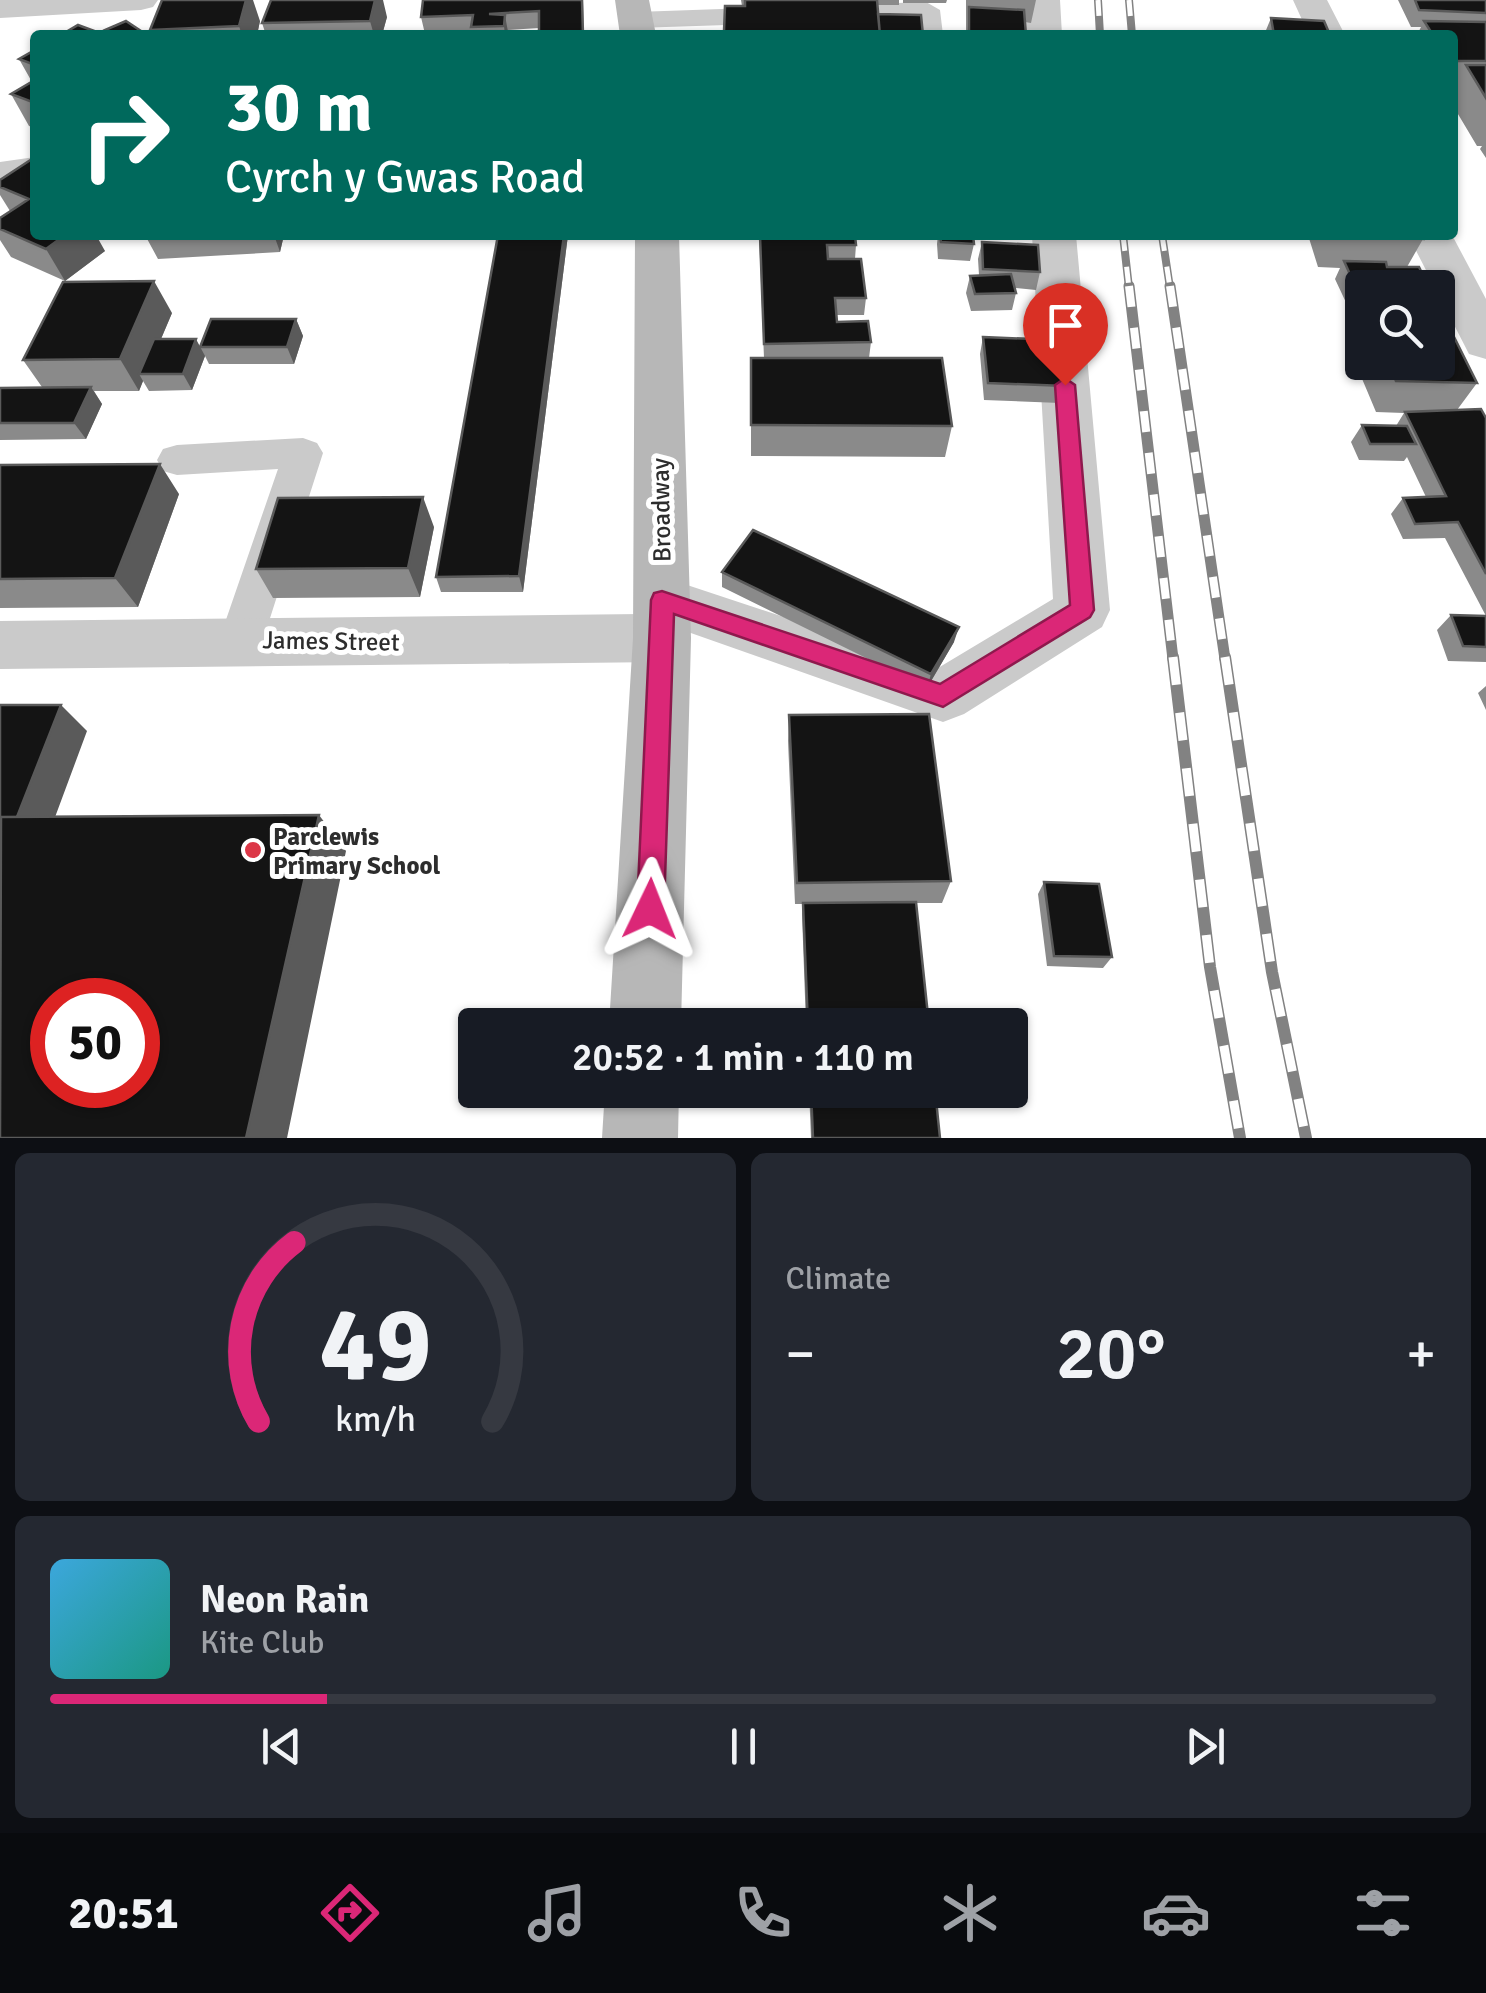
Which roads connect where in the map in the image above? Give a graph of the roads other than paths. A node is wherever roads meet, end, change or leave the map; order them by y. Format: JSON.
{"nodes":[{"id":1,"x":141,"y":0,"type":"edge"},
{"id":2,"x":1043,"y":0,"type":"edge"},
{"id":3,"x":1310,"y":0,"type":"edge"},
{"id":4,"x":1,"y":11,"type":"edge"},
{"id":5,"x":636,"y":18,"type":"edge"},
{"id":6,"x":928,"y":30,"type":"edge"},
{"id":7,"x":1044,"y":30,"type":"edge"},
{"id":8,"x":1325,"y":30,"type":"edge"},
{"id":9,"x":30,"y":167,"type":"edge"},
{"id":10,"x":0,"y":170,"type":"edge"},
{"id":11,"x":657,"y":240,"type":"edge"},
{"id":12,"x":1054,"y":240,"type":"edge"},
{"id":13,"x":1433,"y":240,"type":"edge"},
{"id":14,"x":1486,"y":343,"type":"edge"},
{"id":15,"x":177,"y":460,"type":"dead end"},
{"id":16,"x":662,"y":619,"type":"junction"},
{"id":17,"x":241,"y":640,"type":"junction"},
{"id":18,"x":0,"y":645,"type":"edge"},
{"id":19,"x":646,"y":1008,"type":"edge"},
{"id":20,"x":641,"y":1108,"type":"edge"},
{"id":21,"x":640,"y":1138,"type":"edge"}],
"edges":[{"from":1,"to":4,"type":"street"},
{"from":2,"to":7,"type":"street"},
{"from":3,"to":8,"type":"street"},
{"from":5,"to":6,"type":"lane"},
{"from":9,"to":10,"type":"lane"},
{"from":11,"to":16,"type":"main road","name":"Broadway"},
{"from":12,"to":16,"type":"street","name":"James Street"},
{"from":13,"to":14,"type":"street"},
{"from":15,"to":17,"type":"lane"},
{"from":16,"to":17,"type":"street","name":"James Street"},
{"from":16,"to":19,"type":"main road","name":"Broadway"},
{"from":17,"to":18,"type":"street","name":"James Street"},
{"from":20,"to":21,"type":"main road"}]}
